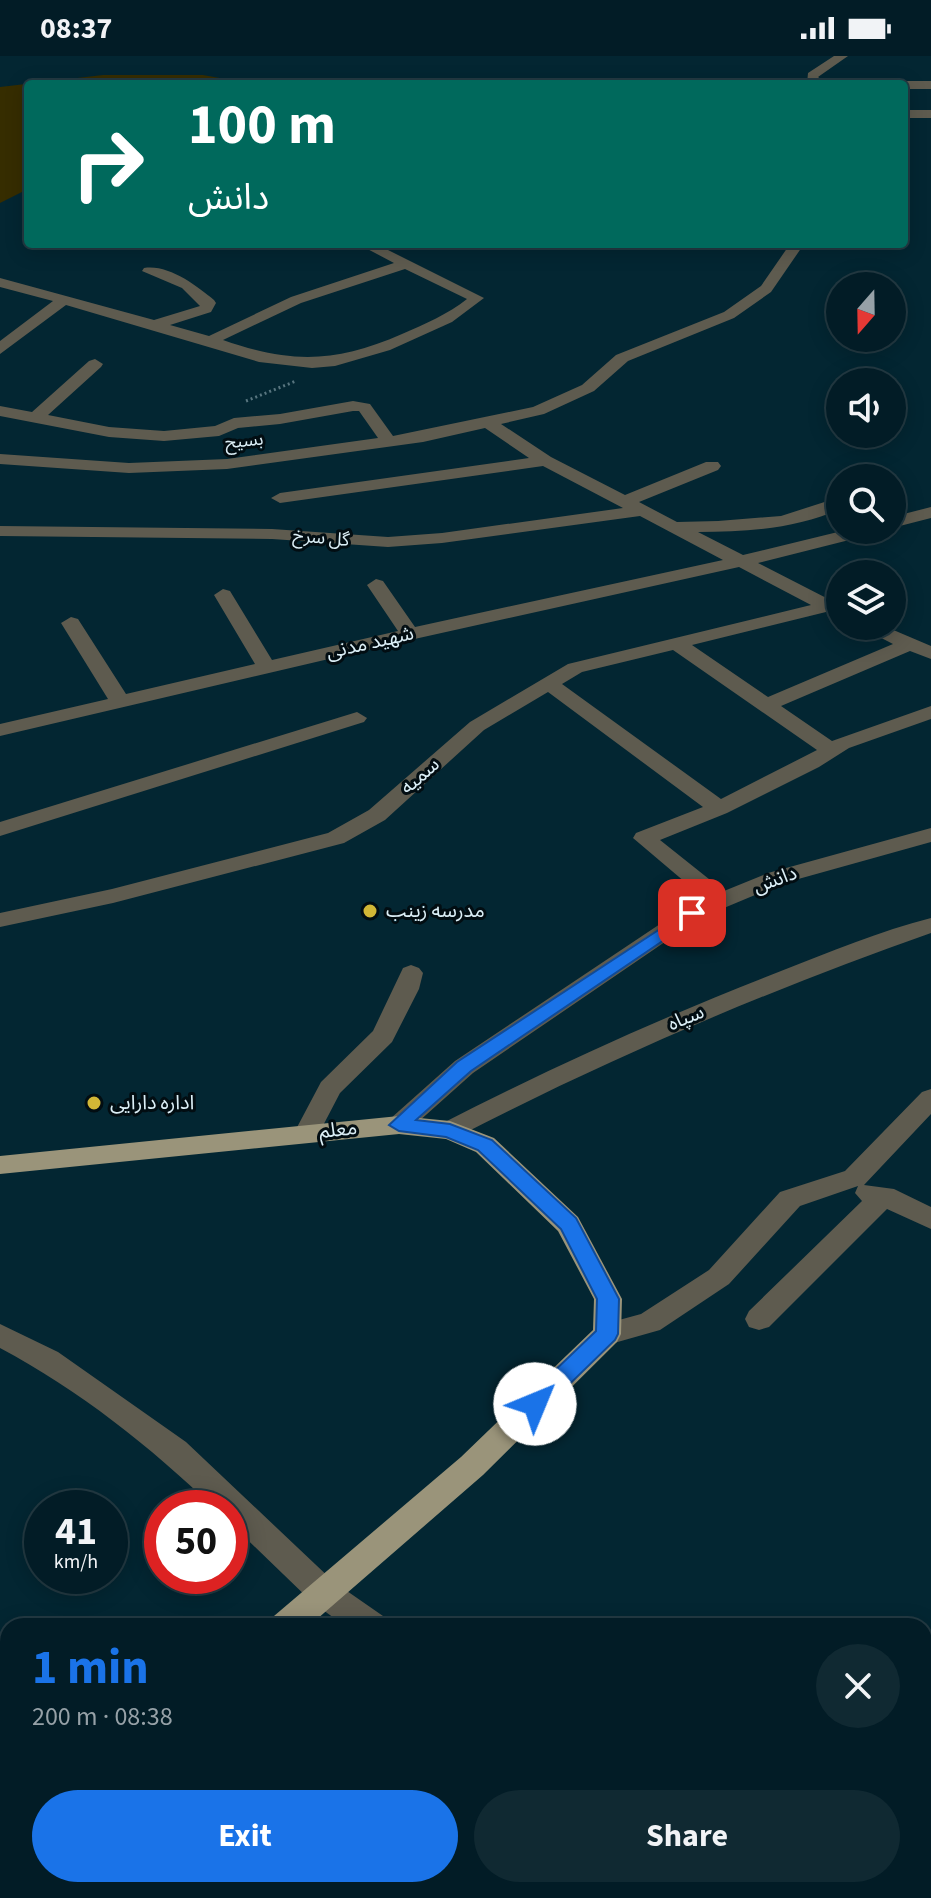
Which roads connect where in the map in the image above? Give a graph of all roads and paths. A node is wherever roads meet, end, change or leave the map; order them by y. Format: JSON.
{"nodes":[{"id":1,"x":842,"y":56,"type":"edge"},
{"id":2,"x":812,"y":80,"type":"edge"},
{"id":3,"x":908,"y":85,"type":"edge"},
{"id":4,"x":931,"y":85,"type":"edge"},
{"id":5,"x":908,"y":114,"type":"edge"},
{"id":6,"x":931,"y":114,"type":"edge"},
{"id":7,"x":373,"y":248,"type":"edge"},
{"id":8,"x":794,"y":248,"type":"edge"},
{"id":9,"x":406,"y":264,"type":"junction"},
{"id":10,"x":149,"y":271,"type":"dead end"},
{"id":11,"x":0,"y":282,"type":"edge"},
{"id":12,"x":64,"y":300,"type":"junction"},
{"id":13,"x":155,"y":325,"type":"junction"},
{"id":14,"x":210,"y":341,"type":"junction"},
{"id":15,"x":0,"y":349,"type":"edge"},
{"id":16,"x":95,"y":364,"type":"dead end"},
{"id":17,"x":0,"y":411,"type":"edge"},
{"id":18,"x":36,"y":417,"type":"junction"},
{"id":19,"x":490,"y":424,"type":"junction"},
{"id":20,"x":389,"y":442,"type":"junction"},
{"id":21,"x":0,"y":459,"type":"edge"},
{"id":22,"x":545,"y":461,"type":"junction"},
{"id":23,"x":712,"y":466,"type":"dead end"},
{"id":24,"x":280,"y":498,"type":"dead end"},
{"id":25,"x":632,"y":506,"type":"junction"},
{"id":26,"x":826,"y":507,"type":"edge"},
{"id":27,"x":931,"y":512,"type":"edge"},
{"id":28,"x":906,"y":519,"type":"edge"},
{"id":29,"x":671,"y":527,"type":"junction"},
{"id":30,"x":0,"y":531,"type":"edge"},
{"id":31,"x":826,"y":540,"type":"edge"},
{"id":32,"x":742,"y":561,"type":"junction"},
{"id":33,"x":376,"y":585,"type":"dead end"},
{"id":34,"x":223,"y":595,"type":"dead end"},
{"id":35,"x":826,"y":605,"type":"edge"},
{"id":36,"x":826,"y":611,"type":"edge"},
{"id":37,"x":71,"y":623,"type":"dead end"},
{"id":38,"x":410,"y":634,"type":"junction"},
{"id":39,"x":901,"y":640,"type":"edge"},
{"id":40,"x":676,"y":643,"type":"junction"},
{"id":41,"x":910,"y":644,"type":"junction"},
{"id":42,"x":931,"y":653,"type":"edge"},
{"id":43,"x":266,"y":666,"type":"junction"},
{"id":44,"x":547,"y":682,"type":"junction"},
{"id":45,"x":120,"y":701,"type":"junction"},
{"id":46,"x":765,"y":706,"type":"junction"},
{"id":47,"x":931,"y":712,"type":"edge"},
{"id":48,"x":357,"y":718,"type":"dead end"},
{"id":49,"x":0,"y":730,"type":"edge"},
{"id":50,"x":832,"y":751,"type":"junction"},
{"id":51,"x":719,"y":808,"type":"junction"},
{"id":52,"x":0,"y":829,"type":"edge"},
{"id":53,"x":931,"y":835,"type":"edge"},
{"id":54,"x":721,"y":901,"type":"junction"},
{"id":55,"x":0,"y":920,"type":"edge"},
{"id":56,"x":931,"y":925,"type":"edge"},
{"id":57,"x":411,"y":973,"type":"dead end"},
{"id":58,"x":931,"y":1098,"type":"edge"},
{"id":59,"x":399,"y":1125,"type":"junction"},
{"id":60,"x":450,"y":1130,"type":"junction"},
{"id":61,"x":307,"y":1133,"type":"junction"},
{"id":62,"x":0,"y":1165,"type":"edge"},
{"id":63,"x":835,"y":1185,"type":"junction"},
{"id":64,"x":884,"y":1196,"type":"junction"},
{"id":65,"x":931,"y":1219,"type":"edge"},
{"id":66,"x":759,"y":1319,"type":"dead end"},
{"id":67,"x":607,"y":1334,"type":"junction"},
{"id":68,"x":0,"y":1335,"type":"edge"},
{"id":69,"x":323,"y":1592,"type":"junction"},
{"id":70,"x":295,"y":1618,"type":"edge"},
{"id":71,"x":360,"y":1618,"type":"edge"}],
"edges":[{"from":1,"to":2,"type":"street"},
{"from":3,"to":4,"type":"street"},
{"from":5,"to":6,"type":"street"},
{"from":7,"to":9,"type":"street"},
{"from":8,"to":19,"type":"street","name":"بسیح"},
{"from":9,"to":14,"type":"street"},
{"from":9,"to":14,"type":"street"},
{"from":10,"to":13,"type":"street"},
{"from":11,"to":12,"type":"street"},
{"from":12,"to":13,"type":"street"},
{"from":12,"to":15,"type":"street"},
{"from":13,"to":14,"type":"street"},
{"from":16,"to":18,"type":"street"},
{"from":17,"to":18,"type":"street"},
{"from":18,"to":20,"type":"street"},
{"from":19,"to":20,"type":"street","name":"بسیح"},
{"from":19,"to":22,"type":"street"},
{"from":20,"to":21,"type":"street","name":"بسیح"},
{"from":22,"to":24,"type":"street"},
{"from":22,"to":25,"type":"street"},
{"from":23,"to":25,"type":"street","name":"گل سرخ"},
{"from":25,"to":29,"type":"street"},
{"from":25,"to":30,"type":"street","name":"گل سرخ"},
{"from":26,"to":29,"type":"street"},
{"from":27,"to":28,"type":"street"},
{"from":29,"to":32,"type":"street"},
{"from":31,"to":32,"type":"street","name":"شهید مدنی"},
{"from":32,"to":35,"type":"street"},
{"from":32,"to":38,"type":"street","name":"شهید مدنی"},
{"from":33,"to":38,"type":"street"},
{"from":34,"to":43,"type":"street"},
{"from":36,"to":40,"type":"street","name":"سمیه"},
{"from":37,"to":45,"type":"street"},
{"from":38,"to":43,"type":"street","name":"شهید مدنی"},
{"from":39,"to":41,"type":"street"},
{"from":40,"to":44,"type":"street","name":"سمیه"},
{"from":40,"to":46,"type":"street"},
{"from":41,"to":42,"type":"street"},
{"from":41,"to":46,"type":"street"},
{"from":43,"to":45,"type":"street","name":"شهید مدنی"},
{"from":44,"to":51,"type":"street"},
{"from":44,"to":55,"type":"street","name":"سمیه"},
{"from":45,"to":49,"type":"street","name":"شهید مدنی"},
{"from":46,"to":50,"type":"street"},
{"from":47,"to":50,"type":"street"},
{"from":48,"to":52,"type":"street"},
{"from":50,"to":51,"type":"street"},
{"from":51,"to":54,"type":"street"},
{"from":53,"to":54,"type":"street","name":"دانش"},
{"from":54,"to":59,"type":"street","name":"دانش"},
{"from":56,"to":60,"type":"street","name":"سپاه"},
{"from":57,"to":61,"type":"street"},
{"from":58,"to":63,"type":"street"},
{"from":59,"to":60,"type":"main road","name":"معلم"},
{"from":59,"to":61,"type":"main road","name":"معلم"},
{"from":60,"to":67,"type":"main road","name":"معلم"},
{"from":61,"to":62,"type":"main road","name":"معلم"},
{"from":63,"to":64,"type":"street"},
{"from":63,"to":67,"type":"street"},
{"from":64,"to":65,"type":"street"},
{"from":64,"to":66,"type":"street"},
{"from":67,"to":69,"type":"main road"},
{"from":68,"to":69,"type":"street"},
{"from":69,"to":70,"type":"main road"},
{"from":69,"to":71,"type":"street"}]}
